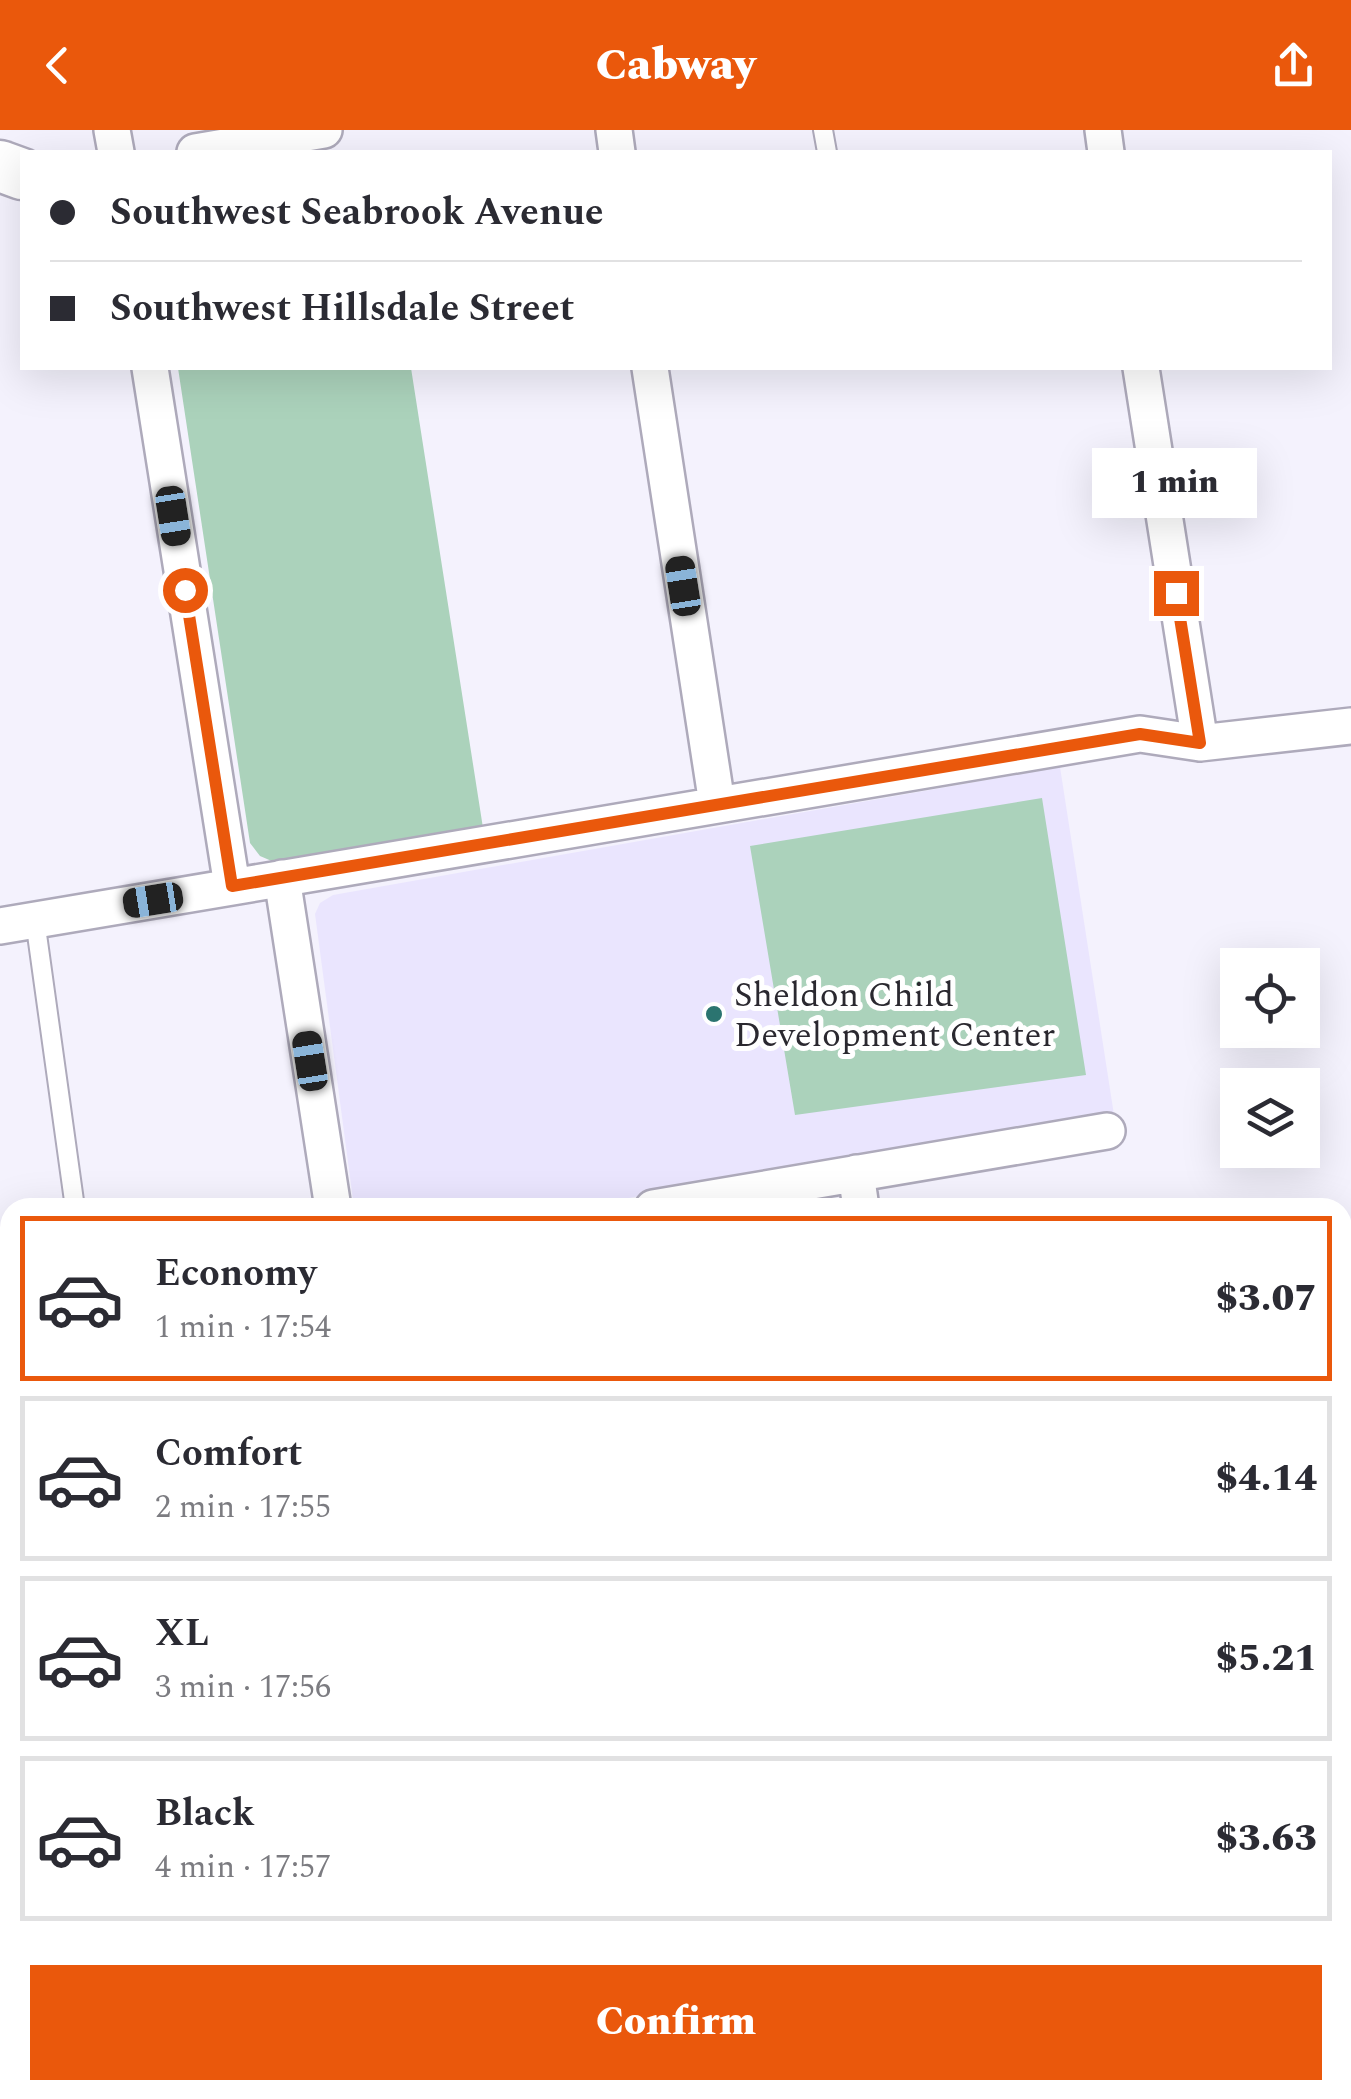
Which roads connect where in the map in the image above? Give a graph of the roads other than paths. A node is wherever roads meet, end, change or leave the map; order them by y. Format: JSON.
{"nodes":[{"id":1,"x":324,"y":130,"type":"edge"},
{"id":2,"x":207,"y":150,"type":"edge"},
{"id":3,"x":150,"y":370,"type":"edge"},
{"id":4,"x":650,"y":370,"type":"edge"},
{"id":5,"x":1140,"y":370,"type":"edge"},
{"id":6,"x":1351,"y":726,"type":"edge"},
{"id":7,"x":1200,"y":743,"type":"junction"},
{"id":8,"x":716,"y":804,"type":"junction"},
{"id":9,"x":282,"y":878,"type":"junction"},
{"id":10,"x":232,"y":886,"type":"junction"},
{"id":11,"x":35,"y":920,"type":"junction"},
{"id":12,"x":0,"y":926,"type":"edge"},
{"id":13,"x":1106,"y":1130,"type":"dead end"},
{"id":14,"x":859,"y":1190,"type":"edge"},
{"id":15,"x":74,"y":1198,"type":"edge"},
{"id":16,"x":331,"y":1198,"type":"edge"},
{"id":17,"x":767,"y":1198,"type":"edge"}],
"edges":[{"from":1,"to":2,"type":"street"},
{"from":3,"to":10,"type":"street"},
{"from":4,"to":8,"type":"street"},
{"from":5,"to":7,"type":"street"},
{"from":6,"to":7,"type":"street"},
{"from":7,"to":8,"type":"street"},
{"from":8,"to":9,"type":"street"},
{"from":9,"to":10,"type":"street"},
{"from":9,"to":16,"type":"street"},
{"from":10,"to":11,"type":"street"},
{"from":11,"to":12,"type":"street"},
{"from":11,"to":15,"type":"lane"},
{"from":13,"to":14,"type":"street"},
{"from":14,"to":17,"type":"street"}]}
